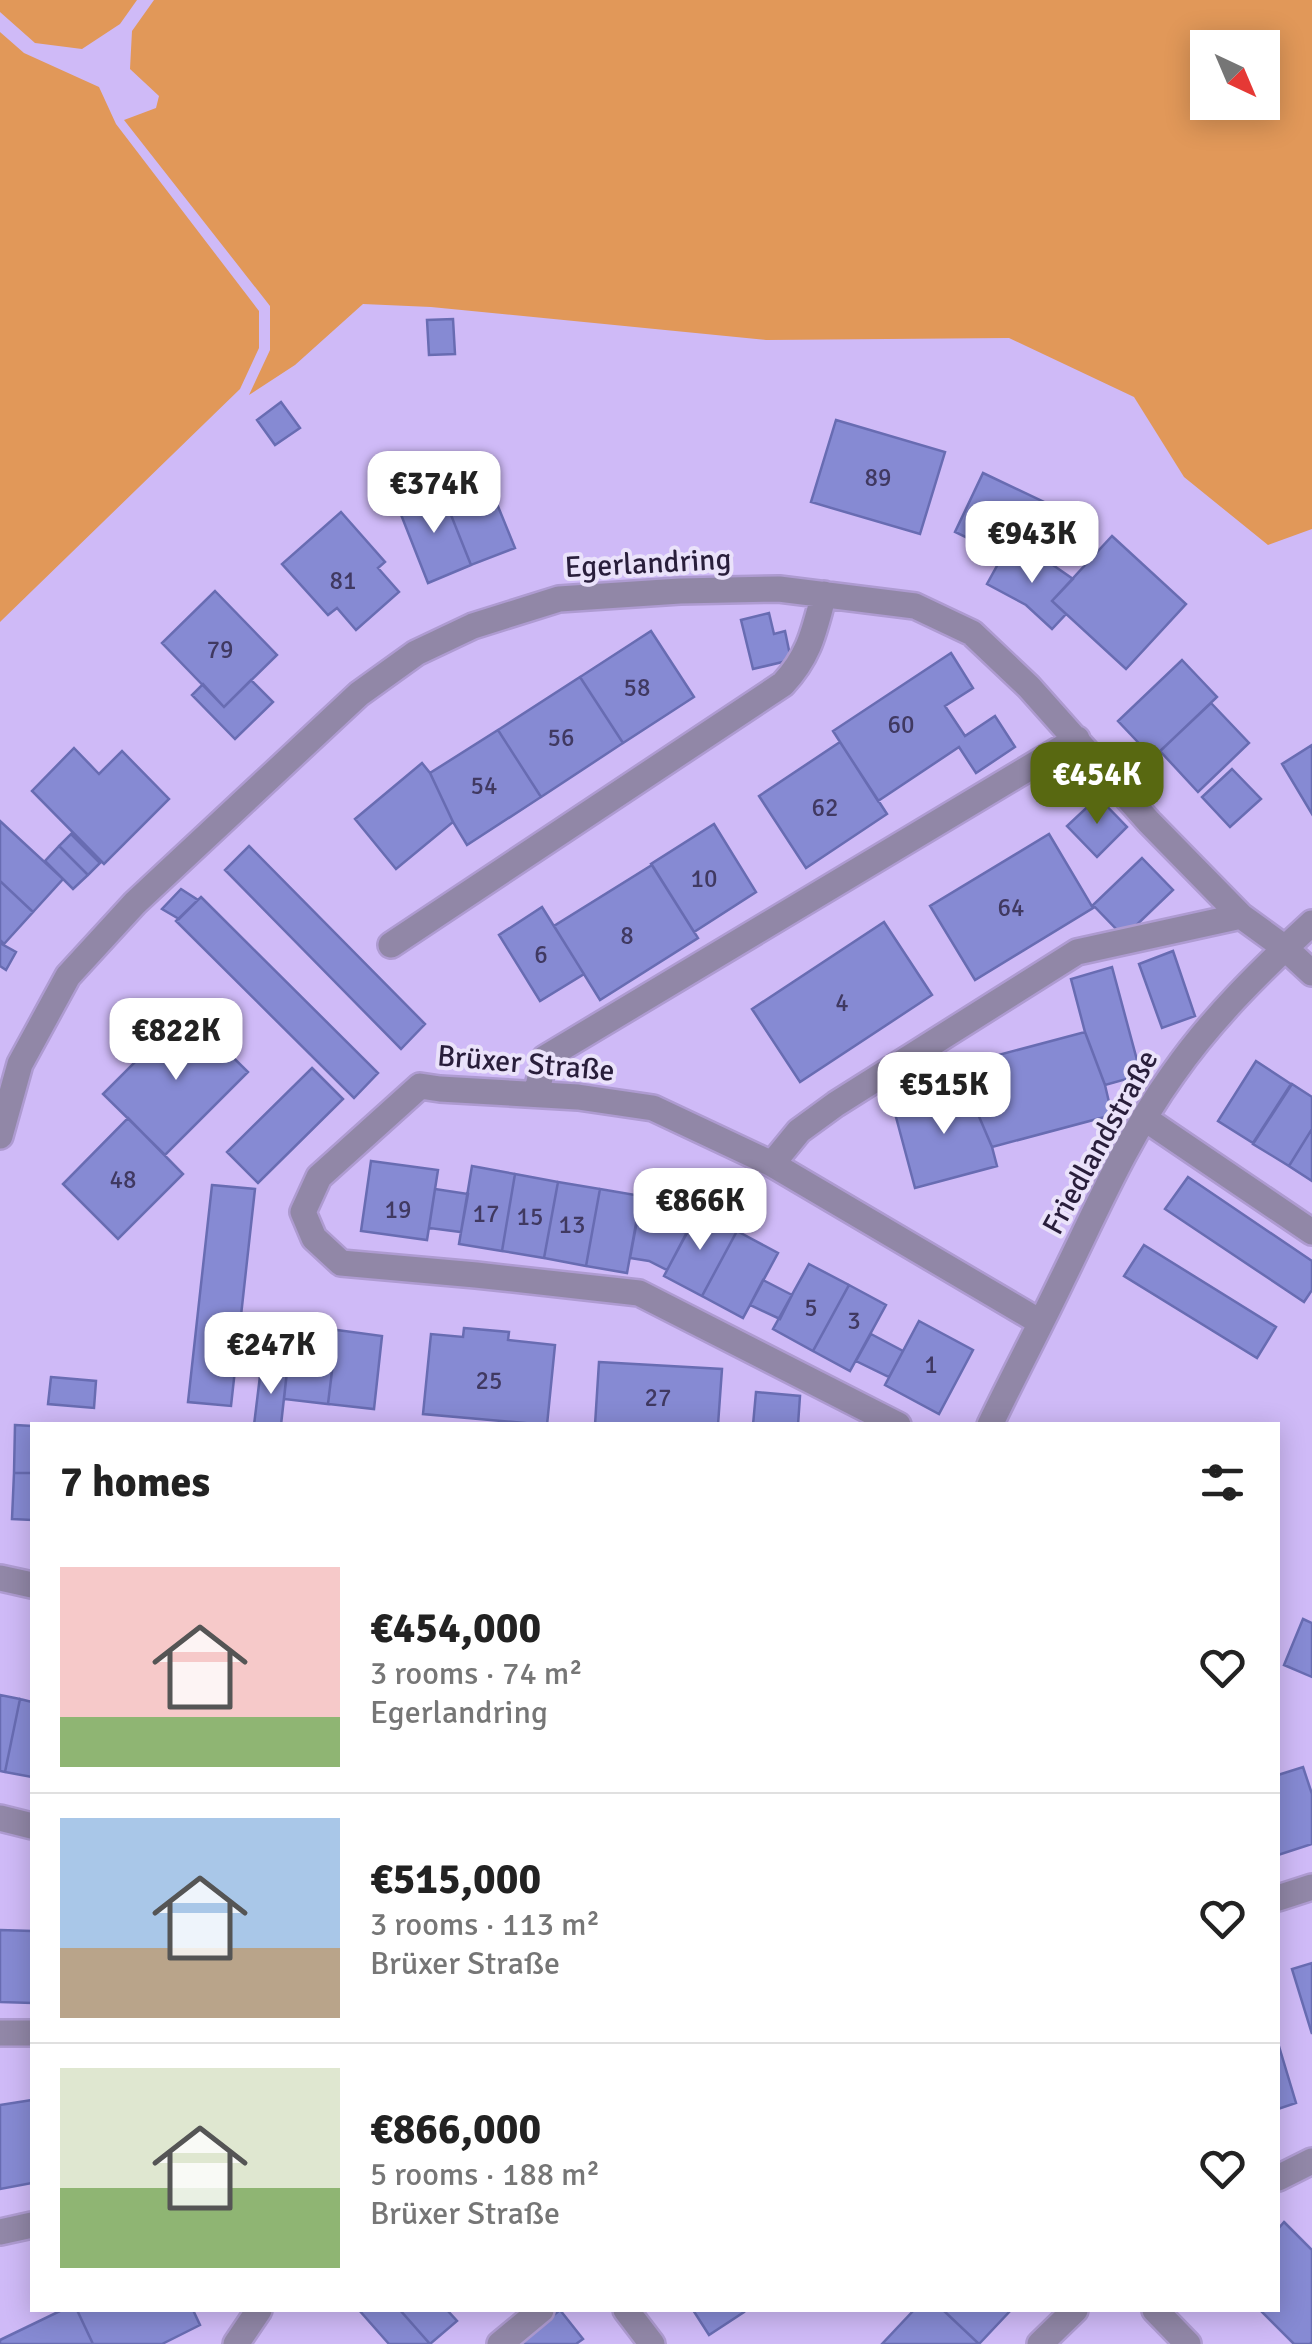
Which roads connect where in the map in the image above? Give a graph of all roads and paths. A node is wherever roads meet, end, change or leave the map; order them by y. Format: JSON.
{"nodes":[{"id":1,"x":824,"y":594,"type":"junction"},
{"id":2,"x":1077,"y":739,"type":"junction"},
{"id":3,"x":1241,"y":916,"type":"junction"},
{"id":4,"x":1312,"y":923,"type":"edge"},
{"id":5,"x":391,"y":945,"type":"dead end"},
{"id":6,"x":1285,"y":948,"type":"junction"},
{"id":7,"x":1312,"y":973,"type":"edge"},
{"id":8,"x":536,"y":1094,"type":"junction"},
{"id":9,"x":1144,"y":1118,"type":"junction"},
{"id":10,"x":0,"y":1136,"type":"edge"},
{"id":11,"x":772,"y":1164,"type":"junction"},
{"id":12,"x":1312,"y":1232,"type":"edge"},
{"id":13,"x":1040,"y":1322,"type":"junction"},
{"id":14,"x":892,"y":1422,"type":"edge"},
{"id":15,"x":991,"y":1422,"type":"edge"},
{"id":16,"x":0,"y":1578,"type":"edge"},
{"id":17,"x":30,"y":1585,"type":"edge"},
{"id":18,"x":0,"y":1818,"type":"edge"},
{"id":19,"x":30,"y":1826,"type":"edge"},
{"id":20,"x":1312,"y":1888,"type":"edge"},
{"id":21,"x":1280,"y":1897,"type":"edge"},
{"id":22,"x":0,"y":2033,"type":"edge"},
{"id":23,"x":30,"y":2033,"type":"edge"},
{"id":24,"x":1312,"y":2161,"type":"edge"},
{"id":25,"x":1280,"y":2177,"type":"edge"},
{"id":26,"x":30,"y":2225,"type":"edge"},
{"id":27,"x":0,"y":2232,"type":"edge"},
{"id":28,"x":258,"y":2312,"type":"edge"},
{"id":29,"x":539,"y":2312,"type":"edge"},
{"id":30,"x":628,"y":2312,"type":"edge"},
{"id":31,"x":1073,"y":2312,"type":"edge"},
{"id":32,"x":1158,"y":2312,"type":"edge"},
{"id":33,"x":236,"y":2344,"type":"edge"},
{"id":34,"x":500,"y":2344,"type":"edge"},
{"id":35,"x":652,"y":2344,"type":"edge"},
{"id":36,"x":1040,"y":2344,"type":"edge"},
{"id":37,"x":1188,"y":2344,"type":"edge"}],
"edges":[{"from":1,"to":2,"type":"street","name":"Egerlandring"},
{"from":1,"to":5,"type":"street"},
{"from":1,"to":10,"type":"street","name":"Egerlandring"},
{"from":2,"to":3,"type":"street","name":"Egerlandring"},
{"from":2,"to":8,"type":"street"},
{"from":3,"to":6,"type":"street","name":"Egerlandring"},
{"from":3,"to":11,"type":"street"},
{"from":4,"to":6,"type":"street","name":"Friedlandstraße"},
{"from":6,"to":7,"type":"street","name":"Egerlandring"},
{"from":6,"to":9,"type":"street","name":"Friedlandstraße"},
{"from":8,"to":11,"type":"street","name":"Brüxer Straße"},
{"from":8,"to":14,"type":"street","name":"Brüxer Straße"},
{"from":9,"to":12,"type":"street"},
{"from":9,"to":13,"type":"street","name":"Friedlandstraße"},
{"from":11,"to":13,"type":"street","name":"Brüxer Straße"},
{"from":13,"to":15,"type":"street","name":"Friedlandstraße"},
{"from":16,"to":17,"type":"street"},
{"from":18,"to":19,"type":"street"},
{"from":20,"to":21,"type":"street"},
{"from":22,"to":23,"type":"street"},
{"from":24,"to":25,"type":"street"},
{"from":26,"to":27,"type":"street"},
{"from":28,"to":33,"type":"street"},
{"from":29,"to":34,"type":"street"},
{"from":30,"to":35,"type":"street"},
{"from":31,"to":36,"type":"street"},
{"from":32,"to":37,"type":"street"}]}
